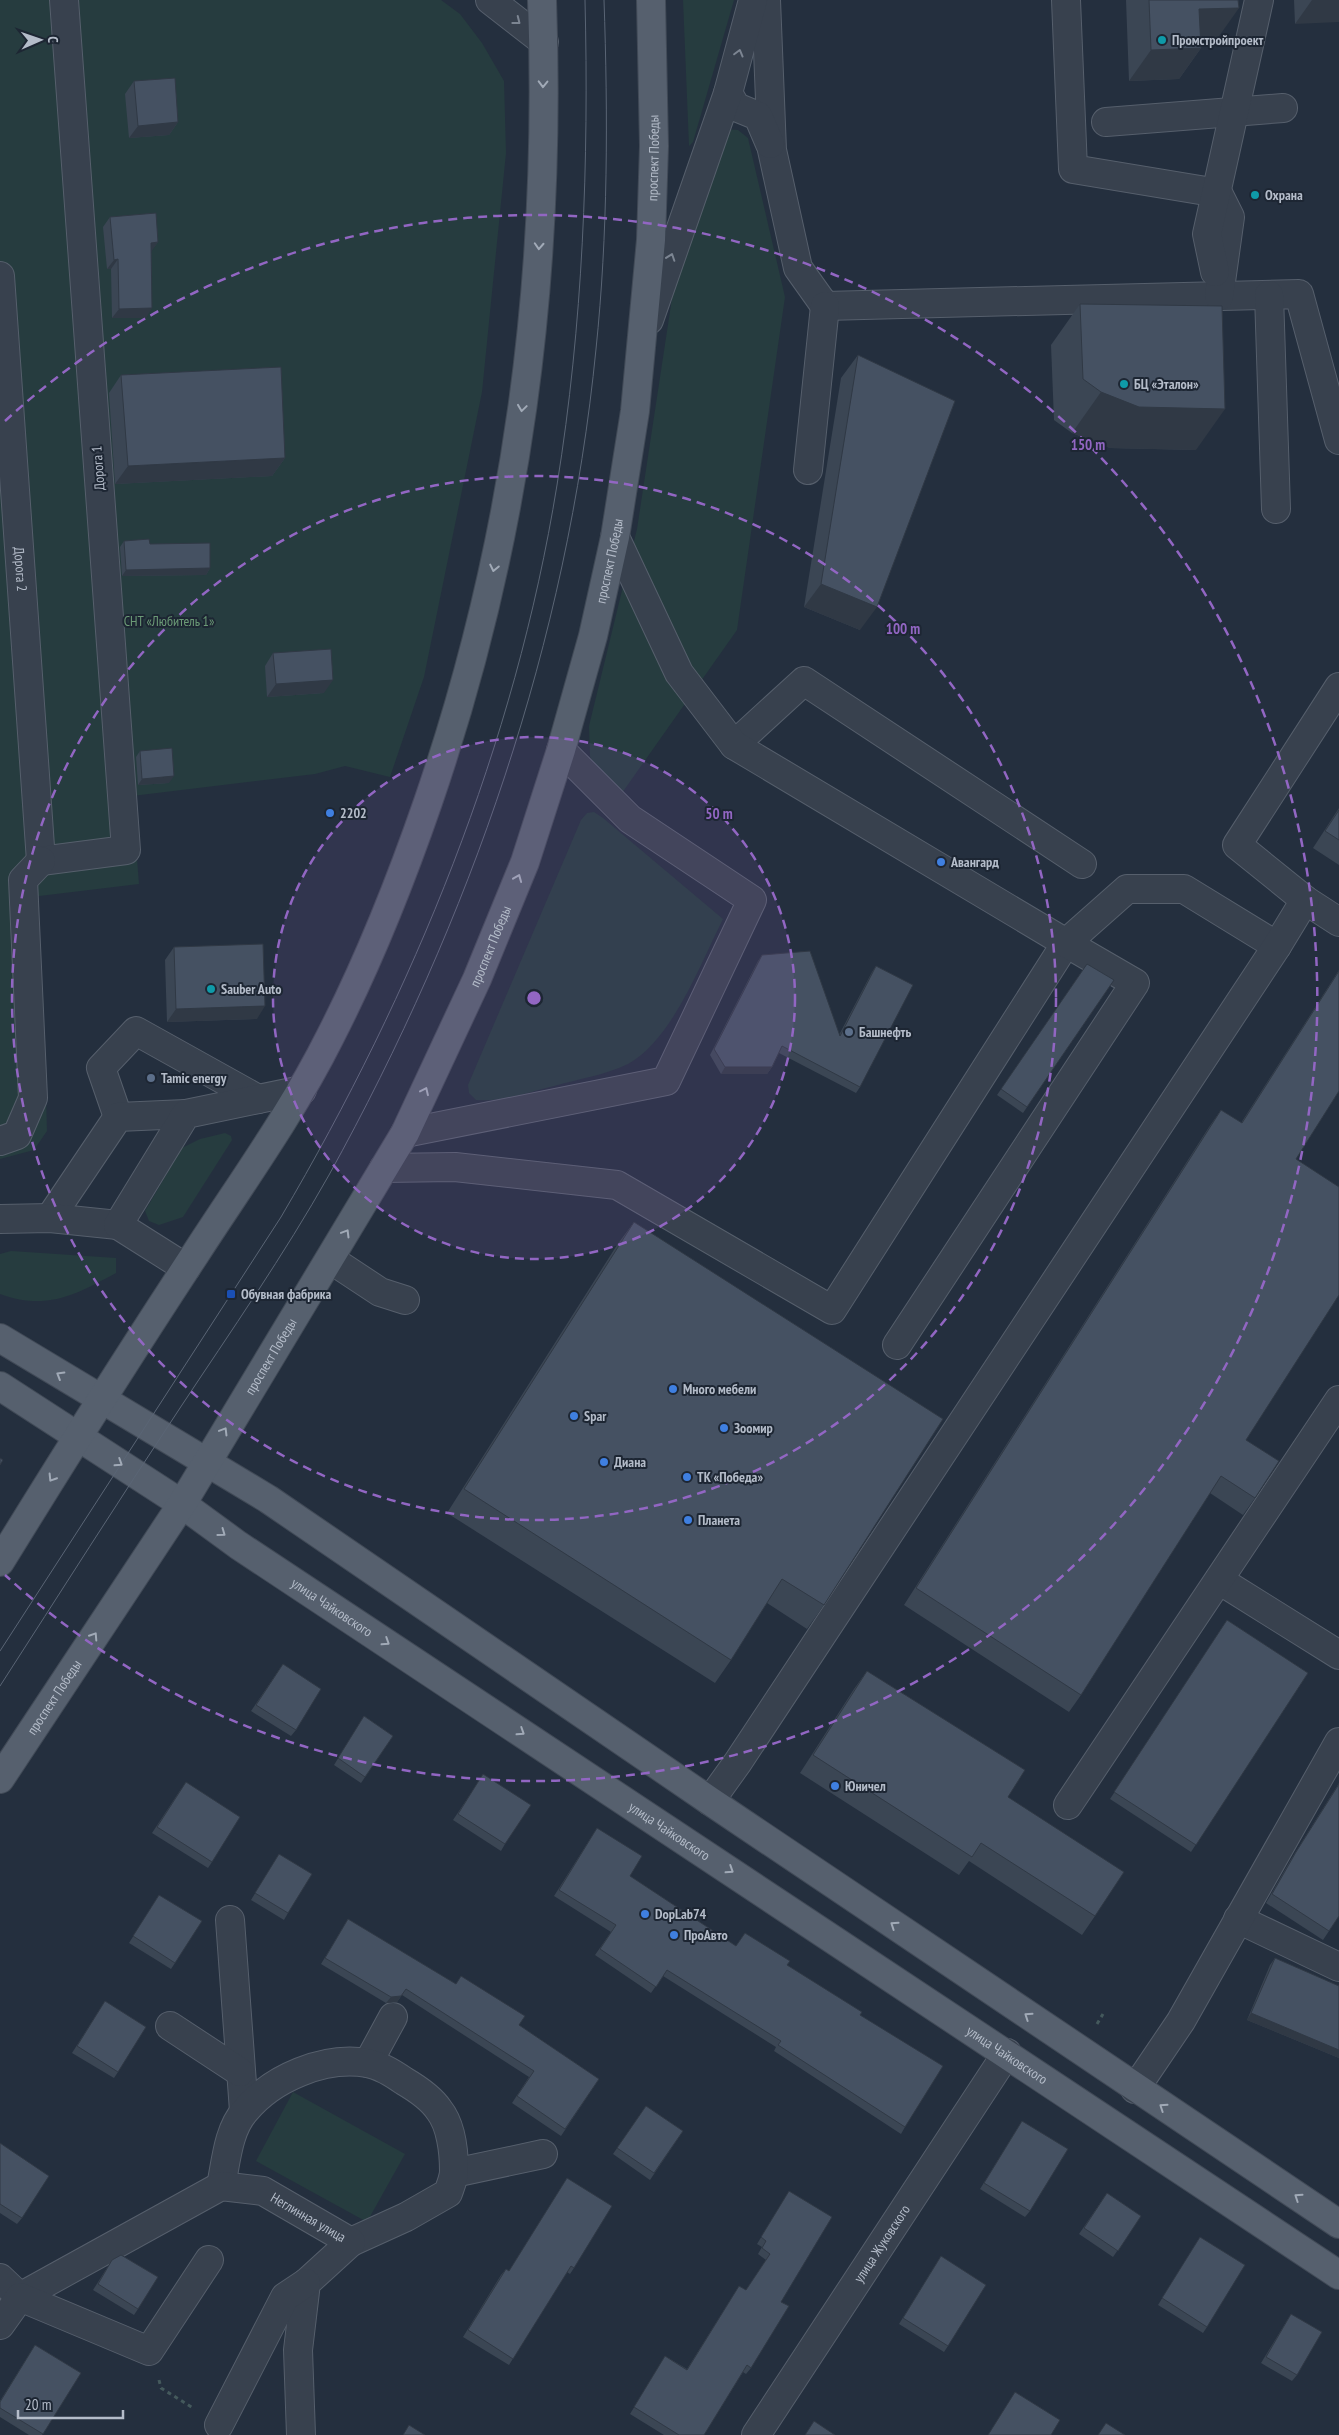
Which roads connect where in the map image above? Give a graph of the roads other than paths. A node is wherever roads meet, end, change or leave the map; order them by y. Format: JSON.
{"nodes":[{"id":1,"x":64,"y":0,"type":"edge"},
{"id":2,"x":490,"y":0,"type":"edge"},
{"id":3,"x":542,"y":0,"type":"edge"},
{"id":4,"x":651,"y":0,"type":"edge"},
{"id":5,"x":753,"y":0,"type":"edge"},
{"id":6,"x":766,"y":0,"type":"edge"},
{"id":7,"x":1066,"y":0,"type":"edge"},
{"id":8,"x":1259,"y":0,"type":"edge"},
{"id":9,"x":544,"y":42,"type":"junction"},
{"id":10,"x":728,"y":93,"type":"junction"},
{"id":11,"x":1283,"y":108,"type":"dead end"},
{"id":12,"x":1235,"y":113,"type":"junction"},
{"id":13,"x":1106,"y":122,"type":"dead end"},
{"id":14,"x":772,"y":150,"type":"junction"},
{"id":15,"x":1218,"y":193,"type":"junction"},
{"id":16,"x":0,"y":276,"type":"edge"},
{"id":17,"x":1269,"y":295,"type":"junction"},
{"id":18,"x":1219,"y":296,"type":"junction"},
{"id":19,"x":825,"y":306,"type":"junction"},
{"id":20,"x":643,"y":336,"type":"junction"},
{"id":21,"x":1339,"y":440,"type":"edge"},
{"id":22,"x":808,"y":470,"type":"dead end"},
{"id":23,"x":1276,"y":509,"type":"dead end"},
{"id":24,"x":615,"y":537,"type":"junction"},
{"id":25,"x":1339,"y":687,"type":"edge"},
{"id":26,"x":734,"y":745,"type":"junction"},
{"id":27,"x":561,"y":750,"type":"junction"},
{"id":28,"x":41,"y":861,"type":"junction"},
{"id":29,"x":1082,"y":864,"type":"dead end"},
{"id":30,"x":1304,"y":900,"type":"junction"},
{"id":31,"x":1339,"y":922,"type":"edge"},
{"id":32,"x":1066,"y":943,"type":"junction"},
{"id":33,"x":1277,"y":946,"type":"junction"},
{"id":34,"x":302,"y":1090,"type":"junction"},
{"id":35,"x":258,"y":1099,"type":"junction"},
{"id":36,"x":186,"y":1114,"type":"junction"},
{"id":37,"x":118,"y":1117,"type":"junction"},
{"id":38,"x":405,"y":1134,"type":"junction"},
{"id":39,"x":0,"y":1141,"type":"edge"},
{"id":40,"x":384,"y":1168,"type":"junction"},
{"id":41,"x":50,"y":1218,"type":"junction"},
{"id":42,"x":0,"y":1219,"type":"edge"},
{"id":43,"x":118,"y":1225,"type":"junction"},
{"id":44,"x":330,"y":1259,"type":"junction"},
{"id":45,"x":186,"y":1268,"type":"junction"},
{"id":46,"x":405,"y":1300,"type":"dead end"},
{"id":47,"x":0,"y":1338,"type":"edge"},
{"id":48,"x":897,"y":1345,"type":"dead end"},
{"id":49,"x":0,"y":1386,"type":"edge"},
{"id":50,"x":101,"y":1400,"type":"junction"},
{"id":51,"x":1339,"y":1400,"type":"edge"},
{"id":52,"x":78,"y":1437,"type":"junction"},
{"id":53,"x":207,"y":1461,"type":"junction"},
{"id":54,"x":182,"y":1504,"type":"junction"},
{"id":55,"x":0,"y":1562,"type":"edge"},
{"id":56,"x":1219,"y":1580,"type":"junction"},
{"id":57,"x":1339,"y":1655,"type":"edge"},
{"id":58,"x":1339,"y":1742,"type":"edge"},
{"id":59,"x":0,"y":1779,"type":"edge"},
{"id":60,"x":710,"y":1801,"type":"junction"},
{"id":61,"x":1068,"y":1805,"type":"dead end"},
{"id":62,"x":1238,"y":1919,"type":"junction"},
{"id":63,"x":230,"y":1920,"type":"dead end"},
{"id":64,"x":1339,"y":1967,"type":"edge"},
{"id":65,"x":393,"y":2017,"type":"dead end"},
{"id":66,"x":170,"y":2026,"type":"dead end"},
{"id":67,"x":1007,"y":2053,"type":"junction"},
{"id":68,"x":368,"y":2063,"type":"junction"},
{"id":69,"x":240,"y":2072,"type":"junction"},
{"id":70,"x":1135,"y":2089,"type":"junction"},
{"id":71,"x":244,"y":2111,"type":"junction"},
{"id":72,"x":543,"y":2154,"type":"dead end"},
{"id":73,"x":454,"y":2173,"type":"junction"},
{"id":74,"x":221,"y":2186,"type":"junction"},
{"id":75,"x":1339,"y":2224,"type":"edge"},
{"id":76,"x":351,"y":2242,"type":"junction"},
{"id":77,"x":209,"y":2260,"type":"dead end"},
{"id":78,"x":1339,"y":2275,"type":"edge"},
{"id":79,"x":0,"y":2278,"type":"edge"},
{"id":80,"x":306,"y":2283,"type":"junction"},
{"id":81,"x":20,"y":2297,"type":"junction"},
{"id":82,"x":0,"y":2325,"type":"edge"},
{"id":83,"x":219,"y":2425,"type":"road end"},
{"id":84,"x":301,"y":2435,"type":"edge"},
{"id":85,"x":756,"y":2435,"type":"edge"}],
"edges":[{"from":1,"to":28,"type":"street","name":"Дорога 1"},
{"from":2,"to":9,"type":"street","one_way":true},
{"from":3,"to":9,"type":"main road"},
{"from":4,"to":20,"type":"main road","name":"проспект Победы"},
{"from":10,"to":5,"type":"street","one_way":true},
{"from":6,"to":14,"type":"street"},
{"from":7,"to":15,"type":"street"},
{"from":8,"to":12,"type":"street"},
{"from":9,"to":34,"type":"main road","one_way":true},
{"from":10,"to":14,"type":"street"},
{"from":20,"to":10,"type":"street","one_way":true},
{"from":11,"to":12,"type":"street"},
{"from":12,"to":13,"type":"street"},
{"from":12,"to":15,"type":"street"},
{"from":14,"to":19,"type":"street"},
{"from":15,"to":18,"type":"street"},
{"from":16,"to":28,"type":"street","name":"Дорога 2"},
{"from":17,"to":18,"type":"street"},
{"from":17,"to":21,"type":"street"},
{"from":17,"to":23,"type":"street"},
{"from":18,"to":19,"type":"street"},
{"from":19,"to":22,"type":"street"},
{"from":20,"to":24,"type":"main road","name":"проспект Победы"},
{"from":24,"to":26,"type":"street"},
{"from":24,"to":27,"type":"main road","name":"проспект Победы"},
{"from":25,"to":30,"type":"street"},
{"from":26,"to":29,"type":"street"},
{"from":26,"to":32,"type":"street"},
{"from":38,"to":27,"type":"main road","name":"проспект Победы","one_way":true},
{"from":27,"to":38,"type":"street"},
{"from":28,"to":39,"type":"street"},
{"from":30,"to":31,"type":"street"},
{"from":30,"to":33,"type":"street"},
{"from":32,"to":33,"type":"street"},
{"from":32,"to":40,"type":"street"},
{"from":32,"to":48,"type":"street"},
{"from":33,"to":60,"type":"street"},
{"from":34,"to":35,"type":"street"},
{"from":34,"to":45,"type":"main road"},
{"from":35,"to":36,"type":"street"},
{"from":35,"to":37,"type":"street"},
{"from":36,"to":37,"type":"street"},
{"from":36,"to":43,"type":"street"},
{"from":37,"to":41,"type":"street"},
{"from":38,"to":40,"type":"main road","name":"проспект Победы"},
{"from":44,"to":40,"type":"main road","name":"проспект Победы","one_way":true},
{"from":41,"to":42,"type":"street"},
{"from":41,"to":43,"type":"street"},
{"from":43,"to":45,"type":"street"},
{"from":44,"to":46,"type":"street"},
{"from":53,"to":44,"type":"main road","name":"проспект Победы","one_way":true},
{"from":45,"to":50,"type":"main road"},
{"from":50,"to":47,"type":"main road","one_way":true},
{"from":49,"to":52,"type":"main road","name":"улица Чайковского"},
{"from":50,"to":52,"type":"main road"},
{"from":50,"to":53,"type":"main road"},
{"from":51,"to":56,"type":"street"},
{"from":52,"to":54,"type":"main road","name":"улица Чайковского","one_way":true},
{"from":52,"to":55,"type":"main road","one_way":true},
{"from":53,"to":54,"type":"main road","name":"проспект Победы"},
{"from":53,"to":60,"type":"main road"},
{"from":59,"to":54,"type":"main road","name":"проспект Победы","one_way":true},
{"from":54,"to":67,"type":"main road","name":"улица Чайковского","one_way":true},
{"from":56,"to":57,"type":"street"},
{"from":56,"to":61,"type":"street"},
{"from":58,"to":62,"type":"street"},
{"from":70,"to":60,"type":"main road","one_way":true},
{"from":62,"to":64,"type":"street"},
{"from":62,"to":70,"type":"street"},
{"from":63,"to":69,"type":"street"},
{"from":65,"to":68,"type":"street"},
{"from":66,"to":69,"type":"street"},
{"from":67,"to":78,"type":"main road","name":"улица Чайковского"},
{"from":67,"to":85,"type":"street","name":"улица Жуковского"},
{"from":68,"to":71,"type":"street"},
{"from":68,"to":73,"type":"street"},
{"from":69,"to":71,"type":"street"},
{"from":75,"to":70,"type":"main road","one_way":true},
{"from":71,"to":74,"type":"street"},
{"from":72,"to":73,"type":"street"},
{"from":73,"to":76,"type":"street"},
{"from":74,"to":76,"type":"street","name":"Неглинная улица"},
{"from":74,"to":81,"type":"street"},
{"from":76,"to":80,"type":"street","name":"Неглинная улица"},
{"from":77,"to":81,"type":"street"},
{"from":79,"to":81,"type":"street"},
{"from":80,"to":83,"type":"street","name":"Неглинная улица"},
{"from":80,"to":84,"type":"street"},
{"from":81,"to":82,"type":"street"}]}
